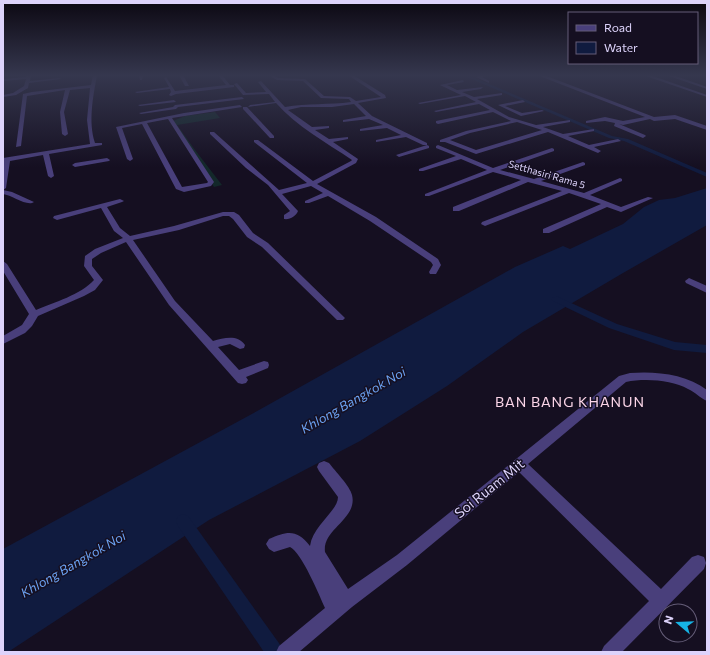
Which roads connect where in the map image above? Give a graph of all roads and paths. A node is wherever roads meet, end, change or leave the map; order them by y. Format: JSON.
{"nodes":[{"id":1,"x":24,"y":106,"type":"edge"},
{"id":2,"x":64,"y":106,"type":"edge"},
{"id":3,"x":91,"y":106,"type":"edge"},
{"id":4,"x":157,"y":106,"type":"edge"},
{"id":5,"x":176,"y":106,"type":"edge"},
{"id":6,"x":235,"y":106,"type":"edge"},
{"id":7,"x":244,"y":106,"type":"edge"},
{"id":8,"x":281,"y":106,"type":"edge"},
{"id":9,"x":325,"y":106,"type":"edge"},
{"id":10,"x":358,"y":106,"type":"edge"},
{"id":11,"x":463,"y":106,"type":"edge"},
{"id":12,"x":483,"y":106,"type":"edge"},
{"id":13,"x":498,"y":106,"type":"edge"},
{"id":14,"x":501,"y":106,"type":"edge"},
{"id":15,"x":620,"y":106,"type":"edge"},
{"id":16,"x":487,"y":108,"type":"junction"},
{"id":17,"x":285,"y":109,"type":"junction"},
{"id":18,"x":436,"y":110,"type":"dead end"},
{"id":19,"x":493,"y":111,"type":"junction"},
{"id":20,"x":542,"y":111,"type":"dead end"},
{"id":21,"x":141,"y":112,"type":"dead end"},
{"id":22,"x":179,"y":116,"type":"junction"},
{"id":23,"x":169,"y":117,"type":"junction"},
{"id":24,"x":370,"y":117,"type":"junction"},
{"id":25,"x":650,"y":117,"type":"junction"},
{"id":26,"x":346,"y":121,"type":"dead end"},
{"id":27,"x":516,"y":121,"type":"junction"},
{"id":28,"x":568,"y":121,"type":"dead end"},
{"id":29,"x":438,"y":122,"type":"dead end"},
{"id":30,"x":588,"y":122,"type":"dead end"},
{"id":31,"x":144,"y":123,"type":"junction"},
{"id":32,"x":623,"y":123,"type":"junction"},
{"id":33,"x":387,"y":126,"type":"junction"},
{"id":34,"x":536,"y":126,"type":"junction"},
{"id":35,"x":327,"y":127,"type":"dead end"},
{"id":36,"x":707,"y":128,"type":"edge"},
{"id":37,"x":311,"y":129,"type":"junction"},
{"id":38,"x":362,"y":130,"type":"dead end"},
{"id":39,"x":548,"y":130,"type":"junction"},
{"id":40,"x":592,"y":130,"type":"dead end"},
{"id":41,"x":212,"y":133,"type":"dead end"},
{"id":42,"x":65,"y":134,"type":"dead end"},
{"id":43,"x":407,"y":135,"type":"junction"},
{"id":44,"x":562,"y":136,"type":"junction"},
{"id":45,"x":643,"y":136,"type":"dead end"},
{"id":46,"x":272,"y":137,"type":"dead end"},
{"id":47,"x":346,"y":138,"type":"dead end"},
{"id":48,"x":445,"y":140,"type":"junction"},
{"id":49,"x":256,"y":141,"type":"dead end"},
{"id":50,"x":328,"y":141,"type":"junction"},
{"id":51,"x":378,"y":141,"type":"dead end"},
{"id":52,"x":618,"y":141,"type":"dead end"},
{"id":53,"x":100,"y":144,"type":"dead end"},
{"id":54,"x":92,"y":145,"type":"junction"},
{"id":55,"x":437,"y":145,"type":"junction"},
{"id":56,"x":18,"y":146,"type":"dead end"},
{"id":57,"x":426,"y":146,"type":"junction"},
{"id":58,"x":588,"y":147,"type":"junction"},
{"id":59,"x":552,"y":150,"type":"dead end"},
{"id":60,"x":598,"y":151,"type":"dead end"},
{"id":61,"x":46,"y":153,"type":"junction"},
{"id":62,"x":87,"y":155,"type":"junction"},
{"id":63,"x":399,"y":155,"type":"dead end"},
{"id":64,"x":460,"y":157,"type":"junction"},
{"id":65,"x":130,"y":159,"type":"dead end"},
{"id":66,"x":5,"y":160,"type":"edge"},
{"id":67,"x":107,"y":160,"type":"dead end"},
{"id":68,"x":583,"y":164,"type":"dead end"},
{"id":69,"x":75,"y":166,"type":"dead end"},
{"id":70,"x":421,"y":170,"type":"dead end"},
{"id":71,"x":493,"y":170,"type":"junction"},
{"id":72,"x":51,"y":176,"type":"dead end"},
{"id":73,"x":532,"y":180,"type":"junction"},
{"id":74,"x":620,"y":180,"type":"dead end"},
{"id":75,"x":312,"y":184,"type":"junction"},
{"id":76,"x":3,"y":188,"type":"edge"},
{"id":77,"x":568,"y":191,"type":"junction"},
{"id":78,"x":3,"y":192,"type":"edge"},
{"id":79,"x":277,"y":193,"type":"junction"},
{"id":80,"x":329,"y":193,"type":"junction"},
{"id":81,"x":427,"y":195,"type":"dead end"},
{"id":82,"x":584,"y":195,"type":"junction"},
{"id":83,"x":650,"y":198,"type":"dead end"},
{"id":84,"x":120,"y":201,"type":"dead end"},
{"id":85,"x":30,"y":202,"type":"dead end"},
{"id":86,"x":307,"y":202,"type":"dead end"},
{"id":87,"x":608,"y":204,"type":"junction"},
{"id":88,"x":103,"y":205,"type":"junction"},
{"id":89,"x":456,"y":210,"type":"dead end"},
{"id":90,"x":287,"y":217,"type":"dead end"},
{"id":91,"x":57,"y":218,"type":"dead end"},
{"id":92,"x":485,"y":224,"type":"dead end"},
{"id":93,"x":546,"y":232,"type":"dead end"},
{"id":94,"x":128,"y":238,"type":"junction"},
{"id":95,"x":3,"y":264,"type":"edge"},
{"id":96,"x":433,"y":272,"type":"dead end"},
{"id":97,"x":689,"y":281,"type":"dead end"},
{"id":98,"x":707,"y":290,"type":"edge"},
{"id":99,"x":34,"y":314,"type":"junction"},
{"id":100,"x":340,"y":318,"type":"dead end"},
{"id":101,"x":3,"y":340,"type":"edge"},
{"id":102,"x":240,"y":345,"type":"dead end"},
{"id":103,"x":211,"y":346,"type":"junction"},
{"id":104,"x":264,"y":365,"type":"dead end"},
{"id":105,"x":707,"y":396,"type":"edge"},
{"id":106,"x":519,"y":464,"type":"junction"},
{"id":107,"x":324,"y":467,"type":"dead end"},
{"id":108,"x":274,"y":544,"type":"dead end"},
{"id":109,"x":698,"y":563,"type":"dead end"},
{"id":110,"x":661,"y":601,"type":"junction"},
{"id":111,"x":340,"y":606,"type":"junction"},
{"id":112,"x":291,"y":648,"type":"edge"},
{"id":113,"x":610,"y":652,"type":"edge"}],
"edges":[{"from":1,"to":56,"type":"street"},
{"from":2,"to":42,"type":"street"},
{"from":3,"to":54,"type":"street"},
{"from":4,"to":21,"type":"street"},
{"from":5,"to":22,"type":"street"},
{"from":6,"to":22,"type":"street"},
{"from":7,"to":46,"type":"street"},
{"from":8,"to":17,"type":"street"},
{"from":9,"to":17,"type":"street"},
{"from":10,"to":24,"type":"street","name":"Setthasiri Rama 5"},
{"from":11,"to":18,"type":"street"},
{"from":12,"to":16,"type":"street"},
{"from":13,"to":16,"type":"street"},
{"from":14,"to":20,"type":"street"},
{"from":15,"to":25,"type":"street"},
{"from":16,"to":19,"type":"street"},
{"from":17,"to":37,"type":"street"},
{"from":19,"to":27,"type":"street"},
{"from":19,"to":29,"type":"street"},
{"from":22,"to":23,"type":"street"},
{"from":23,"to":31,"type":"street"},
{"from":23,"to":31,"type":"street"},
{"from":24,"to":26,"type":"street"},
{"from":24,"to":33,"type":"street","name":"Setthasiri Rama 5"},
{"from":25,"to":32,"type":"street"},
{"from":25,"to":36,"type":"street"},
{"from":27,"to":34,"type":"street"},
{"from":27,"to":48,"type":"street"},
{"from":28,"to":34,"type":"street"},
{"from":30,"to":32,"type":"street"},
{"from":31,"to":65,"type":"street"},
{"from":32,"to":45,"type":"street"},
{"from":33,"to":38,"type":"street"},
{"from":33,"to":43,"type":"street","name":"Setthasiri Rama 5"},
{"from":34,"to":39,"type":"street"},
{"from":35,"to":37,"type":"street"},
{"from":37,"to":50,"type":"street"},
{"from":39,"to":44,"type":"street"},
{"from":39,"to":48,"type":"street"},
{"from":40,"to":44,"type":"street"},
{"from":41,"to":79,"type":"street"},
{"from":43,"to":51,"type":"street"},
{"from":43,"to":57,"type":"street","name":"Setthasiri Rama 5"},
{"from":44,"to":58,"type":"street"},
{"from":47,"to":50,"type":"street"},
{"from":48,"to":55,"type":"street"},
{"from":49,"to":75,"type":"street"},
{"from":50,"to":75,"type":"street"},
{"from":52,"to":58,"type":"street"},
{"from":53,"to":54,"type":"street"},
{"from":54,"to":62,"type":"street"},
{"from":55,"to":57,"type":"street","name":"Setthasiri Rama 5"},
{"from":55,"to":64,"type":"street","name":"Setthasiri Rama 5"},
{"from":57,"to":63,"type":"street"},
{"from":58,"to":60,"type":"street"},
{"from":59,"to":71,"type":"street"},
{"from":61,"to":62,"type":"street"},
{"from":61,"to":66,"type":"street"},
{"from":61,"to":72,"type":"street"},
{"from":62,"to":67,"type":"street"},
{"from":62,"to":69,"type":"street"},
{"from":64,"to":70,"type":"street"},
{"from":64,"to":71,"type":"street","name":"Setthasiri Rama 5"},
{"from":66,"to":76,"type":"street"},
{"from":68,"to":73,"type":"street"},
{"from":71,"to":73,"type":"street","name":"Setthasiri Rama 5"},
{"from":71,"to":81,"type":"street"},
{"from":73,"to":77,"type":"street","name":"Setthasiri Rama 5"},
{"from":73,"to":89,"type":"street"},
{"from":74,"to":82,"type":"street"},
{"from":75,"to":79,"type":"street"},
{"from":75,"to":80,"type":"street"},
{"from":77,"to":82,"type":"street","name":"Setthasiri Rama 5"},
{"from":77,"to":92,"type":"street"},
{"from":78,"to":85,"type":"street"},
{"from":79,"to":90,"type":"street"},
{"from":80,"to":86,"type":"street"},
{"from":80,"to":96,"type":"street"},
{"from":82,"to":87,"type":"street","name":"Setthasiri Rama 5"},
{"from":83,"to":87,"type":"street","name":"Setthasiri Rama 5"},
{"from":84,"to":88,"type":"street"},
{"from":87,"to":93,"type":"street"},
{"from":88,"to":91,"type":"street"},
{"from":88,"to":94,"type":"street"},
{"from":94,"to":99,"type":"street"},
{"from":94,"to":100,"type":"street"},
{"from":94,"to":103,"type":"street"},
{"from":95,"to":99,"type":"street"},
{"from":97,"to":98,"type":"street"},
{"from":99,"to":101,"type":"street"},
{"from":102,"to":103,"type":"street"},
{"from":103,"to":104,"type":"street"},
{"from":105,"to":106,"type":"street","name":"Soi Ruam Mit"},
{"from":106,"to":110,"type":"street"},
{"from":106,"to":111,"type":"street","name":"Soi Ruam Mit"},
{"from":107,"to":111,"type":"street"},
{"from":108,"to":111,"type":"street"},
{"from":109,"to":110,"type":"street"},
{"from":110,"to":113,"type":"street"},
{"from":111,"to":112,"type":"street","name":"Soi Ruam Mit"}]}
